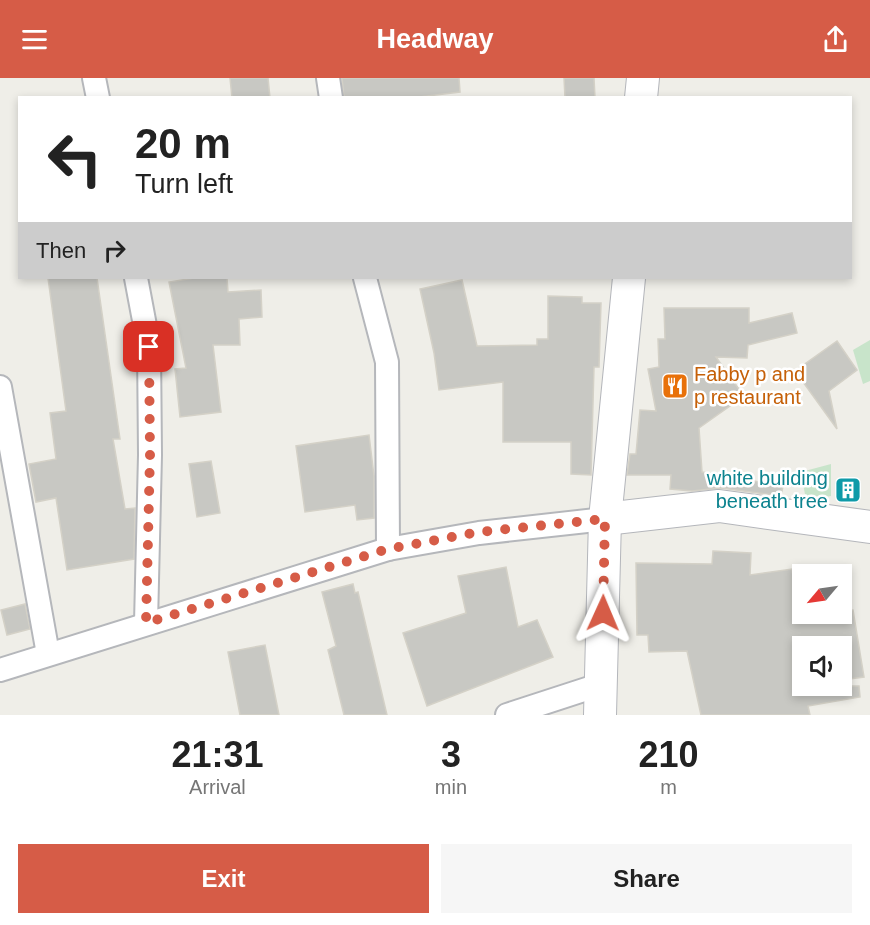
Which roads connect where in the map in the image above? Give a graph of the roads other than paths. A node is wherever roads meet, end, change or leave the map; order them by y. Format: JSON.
{"nodes":[{"id":1,"x":94,"y":78,"type":"edge"},
{"id":2,"x":328,"y":78,"type":"edge"},
{"id":3,"x":643,"y":78,"type":"edge"},
{"id":4,"x":98,"y":96,"type":"edge"},
{"id":5,"x":331,"y":96,"type":"edge"},
{"id":6,"x":641,"y":96,"type":"edge"},
{"id":7,"x":136,"y":279,"type":"edge"},
{"id":8,"x":365,"y":279,"type":"edge"},
{"id":9,"x":629,"y":279,"type":"edge"},
{"id":10,"x":0,"y":387,"type":"edge"},
{"id":11,"x":605,"y":519,"type":"junction"},
{"id":12,"x":870,"y":527,"type":"edge"},
{"id":13,"x":388,"y":549,"type":"junction"},
{"id":14,"x":146,"y":623,"type":"junction"},
{"id":15,"x":48,"y":654,"type":"junction"},
{"id":16,"x":0,"y":670,"type":"edge"},
{"id":17,"x":602,"y":684,"type":"junction"},
{"id":18,"x":507,"y":715,"type":"edge"},
{"id":19,"x":600,"y":715,"type":"edge"}],
"edges":[{"from":1,"to":4,"type":"street"},
{"from":2,"to":5,"type":"street"},
{"from":3,"to":6,"type":"street"},
{"from":7,"to":14,"type":"street"},
{"from":8,"to":13,"type":"street"},
{"from":9,"to":11,"type":"street"},
{"from":10,"to":15,"type":"street"},
{"from":11,"to":12,"type":"street"},
{"from":11,"to":13,"type":"street"},
{"from":11,"to":17,"type":"street"},
{"from":13,"to":14,"type":"street"},
{"from":14,"to":15,"type":"street"},
{"from":15,"to":16,"type":"street"},
{"from":17,"to":18,"type":"street"},
{"from":17,"to":19,"type":"street"}]}
